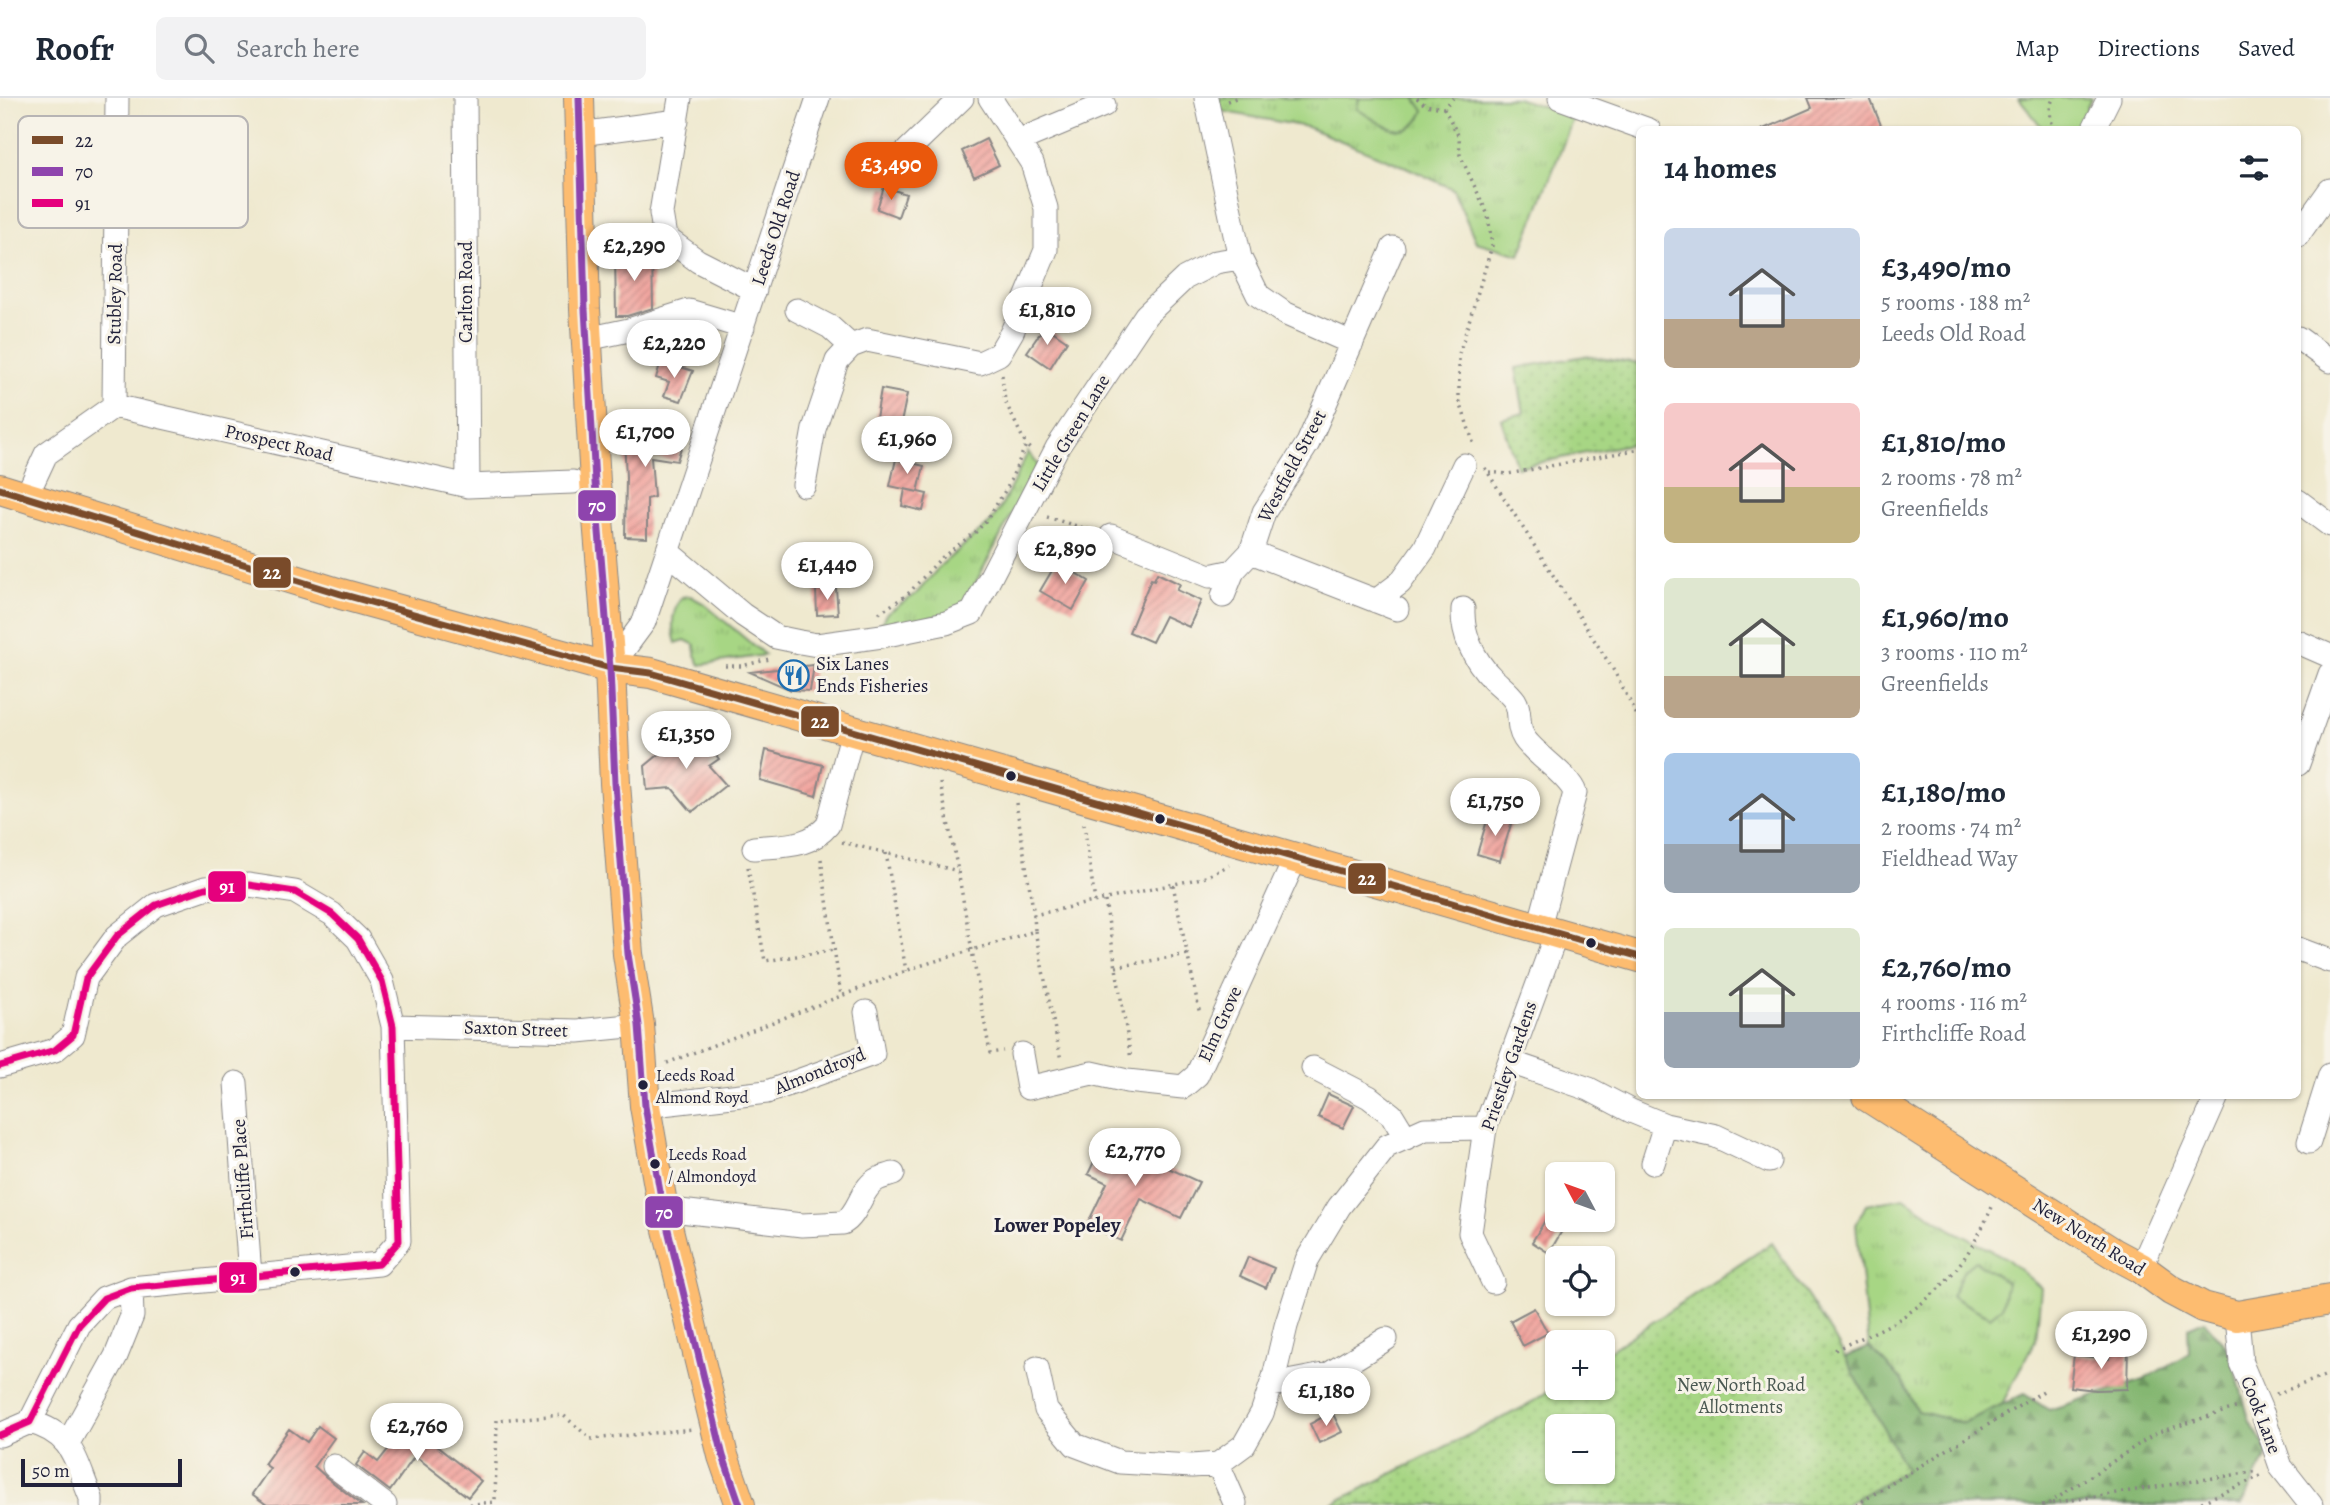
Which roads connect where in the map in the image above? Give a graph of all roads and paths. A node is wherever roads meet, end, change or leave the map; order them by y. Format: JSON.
{"nodes":[{"id":1,"x":117,"y":98,"type":"edge"},
{"id":2,"x":465,"y":98,"type":"edge"},
{"id":3,"x":579,"y":98,"type":"edge"},
{"id":4,"x":680,"y":98,"type":"edge"},
{"id":5,"x":818,"y":98,"type":"edge"},
{"id":6,"x":962,"y":98,"type":"edge"},
{"id":7,"x":990,"y":98,"type":"edge"},
{"id":8,"x":1206,"y":98,"type":"edge"},
{"id":9,"x":1417,"y":98,"type":"edge"},
{"id":10,"x":1454,"y":98,"type":"edge"},
{"id":11,"x":1560,"y":98,"type":"edge"},
{"id":12,"x":2046,"y":98,"type":"edge"},
{"id":13,"x":2054,"y":98,"type":"edge"},
{"id":14,"x":2109,"y":98,"type":"edge"},
{"id":15,"x":1584,"y":102,"type":"edge"},
{"id":16,"x":2050,"y":103,"type":"junction"},
{"id":17,"x":1104,"y":104,"type":"dead end"},
{"id":18,"x":1444,"y":107,"type":"junction"},
{"id":19,"x":117,"y":116,"type":"edge"},
{"id":20,"x":677,"y":121,"type":"junction"},
{"id":21,"x":1640,"y":126,"type":"edge"},
{"id":22,"x":2053,"y":126,"type":"edge"},
{"id":23,"x":2095,"y":126,"type":"edge"},
{"id":24,"x":580,"y":134,"type":"junction"},
{"id":25,"x":1018,"y":142,"type":"junction"},
{"id":26,"x":904,"y":154,"type":"dead end"},
{"id":27,"x":2330,"y":190,"type":"edge"},
{"id":28,"x":116,"y":228,"type":"edge"},
{"id":29,"x":2301,"y":231,"type":"edge"},
{"id":30,"x":1393,"y":248,"type":"dead end"},
{"id":31,"x":1240,"y":258,"type":"junction"},
{"id":32,"x":755,"y":290,"type":"junction"},
{"id":33,"x":797,"y":310,"type":"dead end"},
{"id":34,"x":743,"y":327,"type":"junction"},
{"id":35,"x":587,"y":339,"type":"junction"},
{"id":36,"x":2301,"y":340,"type":"edge"},
{"id":37,"x":1352,"y":344,"type":"junction"},
{"id":38,"x":851,"y":346,"type":"junction"},
{"id":39,"x":999,"y":354,"type":"junction"},
{"id":40,"x":2330,"y":361,"type":"edge"},
{"id":41,"x":114,"y":405,"type":"junction"},
{"id":42,"x":1026,"y":445,"type":"junction"},
{"id":43,"x":1636,"y":450,"type":"edge"},
{"id":44,"x":1474,"y":460,"type":"junction"},
{"id":45,"x":1048,"y":465,"type":"junction"},
{"id":46,"x":1488,"y":472,"type":"junction"},
{"id":47,"x":573,"y":482,"type":"dead end"},
{"id":48,"x":804,"y":485,"type":"dead end"},
{"id":49,"x":468,"y":486,"type":"junction"},
{"id":50,"x":13,"y":493,"type":"edge"},
{"id":51,"x":2301,"y":503,"type":"edge"},
{"id":52,"x":1024,"y":510,"type":"junction"},
{"id":53,"x":2330,"y":525,"type":"edge"},
{"id":54,"x":1111,"y":536,"type":"joint"},
{"id":55,"x":1251,"y":551,"type":"junction"},
{"id":56,"x":669,"y":553,"type":"junction"},
{"id":57,"x":1233,"y":571,"type":"junction"},
{"id":58,"x":1223,"y":596,"type":"dead end"},
{"id":59,"x":1463,"y":609,"type":"dead end"},
{"id":60,"x":870,"y":637,"type":"junction"},
{"id":61,"x":800,"y":642,"type":"junction"},
{"id":62,"x":2301,"y":643,"type":"edge"},
{"id":63,"x":2330,"y":656,"type":"edge"},
{"id":64,"x":610,"y":668,"type":"junction"},
{"id":65,"x":2330,"y":674,"type":"edge"},
{"id":66,"x":693,"y":685,"type":"junction"},
{"id":67,"x":1636,"y":713,"type":"edge"},
{"id":68,"x":853,"y":731,"type":"junction"},
{"id":69,"x":934,"y":754,"type":"junction"},
{"id":70,"x":2301,"y":756,"type":"edge"},
{"id":71,"x":1012,"y":776,"type":"junction"},
{"id":72,"x":1080,"y":795,"type":"junction"},
{"id":73,"x":819,"y":836,"type":"junction"},
{"id":74,"x":1262,"y":847,"type":"junction"},
{"id":75,"x":754,"y":848,"type":"joint"},
{"id":76,"x":886,"y":853,"type":"junction"},
{"id":77,"x":1296,"y":857,"type":"junction"},
{"id":78,"x":958,"y":871,"type":"junction"},
{"id":79,"x":1173,"y":884,"type":"junction"},
{"id":80,"x":1104,"y":900,"type":"junction"},
{"id":81,"x":1096,"y":902,"type":"junction"},
{"id":82,"x":1034,"y":915,"type":"junction"},
{"id":83,"x":1548,"y":930,"type":"junction"},
{"id":84,"x":1035,"y":931,"type":"junction"},
{"id":85,"x":834,"y":950,"type":"junction"},
{"id":86,"x":973,"y":950,"type":"junction"},
{"id":87,"x":2301,"y":950,"type":"edge"},
{"id":88,"x":1188,"y":954,"type":"junction"},
{"id":89,"x":1636,"y":956,"type":"edge"},
{"id":90,"x":2330,"y":961,"type":"edge"},
{"id":91,"x":1116,"y":967,"type":"junction"},
{"id":92,"x":906,"y":971,"type":"junction"},
{"id":93,"x":841,"y":996,"type":"junction"},
{"id":94,"x":866,"y":1012,"type":"dead end"},
{"id":95,"x":639,"y":1025,"type":"junction"},
{"id":96,"x":393,"y":1026,"type":"junction"},
{"id":97,"x":1208,"y":1051,"type":"junction"},
{"id":98,"x":990,"y":1053,"type":"dead end"},
{"id":99,"x":1022,"y":1054,"type":"dead end"},
{"id":100,"x":1510,"y":1062,"type":"junction"},
{"id":101,"x":0,"y":1066,"type":"edge"},
{"id":102,"x":1313,"y":1068,"type":"dead end"},
{"id":103,"x":643,"y":1072,"type":"junction"},
{"id":104,"x":2330,"y":1075,"type":"edge"},
{"id":105,"x":1065,"y":1079,"type":"junction"},
{"id":106,"x":1135,"y":1082,"type":"junction"},
{"id":107,"x":236,"y":1083,"type":"dead end"},
{"id":108,"x":1872,"y":1099,"type":"edge"},
{"id":109,"x":2216,"y":1099,"type":"edge"},
{"id":110,"x":645,"y":1106,"type":"junction"},
{"id":111,"x":1665,"y":1125,"type":"junction"},
{"id":112,"x":1485,"y":1128,"type":"junction"},
{"id":113,"x":1406,"y":1138,"type":"junction"},
{"id":114,"x":2309,"y":1142,"type":"dead end"},
{"id":115,"x":1769,"y":1161,"type":"dead end"},
{"id":116,"x":1653,"y":1163,"type":"dead end"},
{"id":117,"x":893,"y":1174,"type":"dead end"},
{"id":118,"x":2003,"y":1182,"type":"junction"},
{"id":119,"x":663,"y":1209,"type":"junction"},
{"id":120,"x":2141,"y":1268,"type":"junction"},
{"id":121,"x":250,"y":1276,"type":"junction"},
{"id":122,"x":1493,"y":1282,"type":"dead end"},
{"id":123,"x":131,"y":1288,"type":"junction"},
{"id":124,"x":2330,"y":1300,"type":"edge"},
{"id":125,"x":2237,"y":1316,"type":"junction"},
{"id":126,"x":1386,"y":1339,"type":"dead end"},
{"id":127,"x":1835,"y":1350,"type":"dead end"},
{"id":128,"x":1037,"y":1368,"type":"dead end"},
{"id":129,"x":2330,"y":1374,"type":"edge"},
{"id":130,"x":1272,"y":1385,"type":"junction"},
{"id":131,"x":2047,"y":1389,"type":"dead end"},
{"id":132,"x":2259,"y":1405,"type":"junction"},
{"id":133,"x":30,"y":1422,"type":"junction"},
{"id":134,"x":716,"y":1426,"type":"junction"},
{"id":135,"x":0,"y":1435,"type":"edge"},
{"id":136,"x":68,"y":1443,"type":"junction"},
{"id":137,"x":1218,"y":1464,"type":"junction"},
{"id":138,"x":334,"y":1465,"type":"dead end"},
{"id":139,"x":2281,"y":1467,"type":"junction"},
{"id":140,"x":393,"y":1502,"type":"edge"},
{"id":141,"x":1235,"y":1503,"type":"dead end"},
{"id":142,"x":495,"y":1504,"type":"edge"},
{"id":143,"x":2048,"y":1504,"type":"edge"},
{"id":144,"x":92,"y":1505,"type":"edge"},
{"id":145,"x":463,"y":1505,"type":"edge"},
{"id":146,"x":740,"y":1505,"type":"edge"},
{"id":147,"x":1856,"y":1505,"type":"edge"},
{"id":148,"x":2042,"y":1505,"type":"edge"},
{"id":149,"x":2195,"y":1505,"type":"edge"},
{"id":150,"x":2311,"y":1505,"type":"edge"}],
"edges":[{"from":1,"to":19,"type":"street","name":"Stubley Road"},
{"from":2,"to":49,"type":"street","name":"Carlton Road"},
{"from":3,"to":24,"type":"main road"},
{"from":4,"to":20,"type":"street"},
{"from":5,"to":32,"type":"street","name":"Leeds Old Road"},
{"from":6,"to":26,"type":"street"},
{"from":7,"to":25,"type":"street"},
{"from":8,"to":31,"type":"street"},
{"from":9,"to":18,"type":"path"},
{"from":10,"to":18,"type":"path"},
{"from":11,"to":15,"type":"street"},
{"from":12,"to":16,"type":"path"},
{"from":13,"to":16,"type":"path"},
{"from":14,"to":23,"type":"street"},
{"from":15,"to":21,"type":"street"},
{"from":16,"to":22,"type":"path"},
{"from":17,"to":25,"type":"street"},
{"from":18,"to":44,"type":"path"},
{"from":20,"to":24,"type":"street"},
{"from":20,"to":32,"type":"street"},
{"from":24,"to":35,"type":"main road"},
{"from":25,"to":39,"type":"street"},
{"from":27,"to":29,"type":"street"},
{"from":28,"to":41,"type":"street","name":"Stubley Road"},
{"from":30,"to":37,"type":"street","name":"Westfield Street"},
{"from":31,"to":37,"type":"street"},
{"from":31,"to":45,"type":"street","name":"Little Green Lane"},
{"from":32,"to":34,"type":"street","name":"Leeds Old Road"},
{"from":33,"to":38,"type":"street"},
{"from":34,"to":35,"type":"street"},
{"from":34,"to":56,"type":"street","name":"Leeds Old Road"},
{"from":35,"to":64,"type":"main road"},
{"from":36,"to":40,"type":"street"},
{"from":37,"to":55,"type":"street","name":"Westfield Street"},
{"from":38,"to":39,"type":"street"},
{"from":38,"to":48,"type":"street"},
{"from":39,"to":42,"type":"path"},
{"from":41,"to":49,"type":"street","name":"Prospect Road"},
{"from":41,"to":50,"type":"street"},
{"from":42,"to":45,"type":"path"},
{"from":42,"to":60,"type":"path"},
{"from":43,"to":46,"type":"path"},
{"from":44,"to":46,"type":"path"},
{"from":44,"to":55,"type":"street"},
{"from":45,"to":52,"type":"street","name":"Little Green Lane"},
{"from":46,"to":67,"type":"path"},
{"from":47,"to":49,"type":"street","name":"Prospect Road"},
{"from":50,"to":64,"type":"main road"},
{"from":51,"to":53,"type":"street"},
{"from":52,"to":54,"type":"path"},
{"from":52,"to":60,"type":"street","name":"Little Green Lane"},
{"from":54,"to":57,"type":"street"},
{"from":55,"to":57,"type":"street","name":"Westfield Street"},
{"from":56,"to":61,"type":"street","name":"Little Green Lane"},
{"from":56,"to":64,"type":"street","name":"Leeds Old Road"},
{"from":57,"to":58,"type":"street","name":"Westfield Street"},
{"from":59,"to":83,"type":"street","name":"Priestley Gardens"},
{"from":60,"to":61,"type":"street","name":"Little Green Lane"},
{"from":61,"to":66,"type":"path"},
{"from":62,"to":63,"type":"street"},
{"from":64,"to":66,"type":"main road"},
{"from":64,"to":95,"type":"main road"},
{"from":65,"to":70,"type":"street"},
{"from":66,"to":68,"type":"main road"},
{"from":68,"to":69,"type":"main road"},
{"from":68,"to":73,"type":"street"},
{"from":69,"to":71,"type":"main road"},
{"from":69,"to":78,"type":"path"},
{"from":71,"to":72,"type":"main road"},
{"from":71,"to":82,"type":"path"},
{"from":72,"to":74,"type":"main road"},
{"from":72,"to":81,"type":"path"},
{"from":73,"to":75,"type":"street"},
{"from":73,"to":76,"type":"path"},
{"from":73,"to":85,"type":"path"},
{"from":74,"to":77,"type":"main road"},
{"from":74,"to":79,"type":"path"},
{"from":75,"to":85,"type":"path"},
{"from":76,"to":78,"type":"path"},
{"from":76,"to":92,"type":"path"},
{"from":77,"to":83,"type":"main road"},
{"from":77,"to":97,"type":"street","name":"Elm Grove"},
{"from":78,"to":86,"type":"path"},
{"from":79,"to":80,"type":"path"},
{"from":79,"to":88,"type":"path"},
{"from":80,"to":81,"type":"path"},
{"from":80,"to":91,"type":"path"},
{"from":81,"to":82,"type":"path"},
{"from":82,"to":84,"type":"path"},
{"from":83,"to":89,"type":"main road"},
{"from":83,"to":100,"type":"street","name":"Priestley Gardens"},
{"from":84,"to":86,"type":"path"},
{"from":84,"to":105,"type":"path"},
{"from":85,"to":93,"type":"path"},
{"from":86,"to":92,"type":"path"},
{"from":86,"to":98,"type":"path"},
{"from":87,"to":90,"type":"street"},
{"from":88,"to":91,"type":"path"},
{"from":88,"to":97,"type":"path"},
{"from":91,"to":106,"type":"path"},
{"from":92,"to":93,"type":"path"},
{"from":93,"to":103,"type":"path"},
{"from":94,"to":110,"type":"street","name":"Almondroyd"},
{"from":95,"to":96,"type":"street","name":"Saxton Street"},
{"from":95,"to":103,"type":"main road"},
{"from":96,"to":101,"type":"street"},
{"from":96,"to":121,"type":"street"},
{"from":97,"to":106,"type":"street","name":"Elm Grove"},
{"from":99,"to":105,"type":"street","name":"Elm Grove"},
{"from":100,"to":111,"type":"street"},
{"from":100,"to":112,"type":"street","name":"Priestley Gardens"},
{"from":102,"to":113,"type":"street"},
{"from":103,"to":110,"type":"main road"},
{"from":104,"to":114,"type":"street"},
{"from":105,"to":106,"type":"street","name":"Elm Grove"},
{"from":107,"to":121,"type":"street","name":"Firthcliffe Place"},
{"from":108,"to":118,"type":"main road","name":"New North Road"},
{"from":109,"to":120,"type":"street"},
{"from":110,"to":119,"type":"main road"},
{"from":111,"to":115,"type":"street"},
{"from":111,"to":116,"type":"street"},
{"from":112,"to":113,"type":"street"},
{"from":112,"to":122,"type":"street","name":"Priestley Gardens"},
{"from":113,"to":130,"type":"street"},
{"from":117,"to":119,"type":"street"},
{"from":118,"to":120,"type":"main road","name":"New North Road"},
{"from":118,"to":127,"type":"path"},
{"from":119,"to":134,"type":"main road"},
{"from":120,"to":125,"type":"main road","name":"New North Road"},
{"from":121,"to":123,"type":"street"},
{"from":123,"to":133,"type":"street"},
{"from":123,"to":136,"type":"street"},
{"from":124,"to":125,"type":"main road","name":"New North Road"},
{"from":125,"to":132,"type":"street","name":"Cook Lane","bridge":true},
{"from":126,"to":130,"type":"street"},
{"from":128,"to":137,"type":"street"},
{"from":129,"to":132,"type":"path"},
{"from":130,"to":137,"type":"street"},
{"from":131,"to":147,"type":"path"},
{"from":132,"to":139,"type":"street","name":"Cook Lane"},
{"from":132,"to":143,"type":"path"},
{"from":133,"to":135,"type":"street"},
{"from":133,"to":136,"type":"street"},
{"from":134,"to":142,"type":"path"},
{"from":134,"to":146,"type":"main road"},
{"from":136,"to":144,"type":"street"},
{"from":137,"to":141,"type":"street"},
{"from":138,"to":140,"type":"street"},
{"from":139,"to":143,"type":"path"},
{"from":139,"to":149,"type":"path"},
{"from":139,"to":150,"type":"street","name":"Cook Lane"},
{"from":142,"to":145,"type":"path"},
{"from":143,"to":148,"type":"path"}]}
